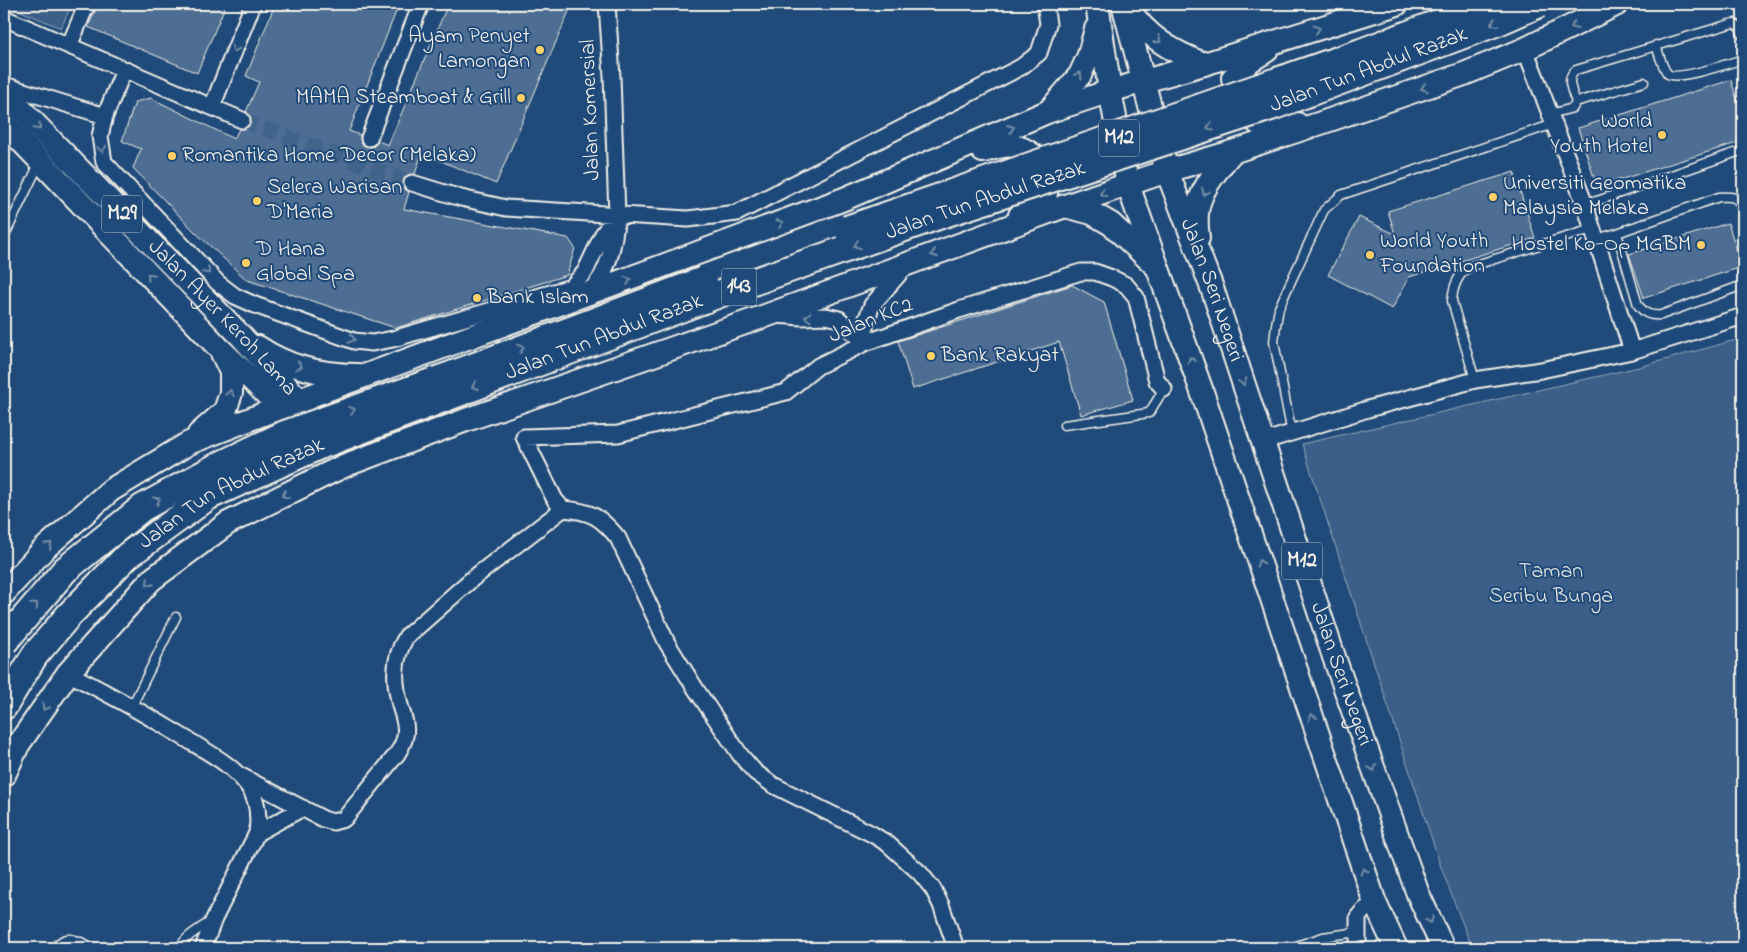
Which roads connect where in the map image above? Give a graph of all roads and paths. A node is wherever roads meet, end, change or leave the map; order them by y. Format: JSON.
{"nodes":[{"id":1,"x":87,"y":4,"type":"edge"},
{"id":2,"x":253,"y":4,"type":"edge"},
{"id":3,"x":420,"y":4,"type":"edge"},
{"id":4,"x":607,"y":4,"type":"edge"},
{"id":5,"x":1045,"y":4,"type":"edge"},
{"id":6,"x":1124,"y":4,"type":"edge"},
{"id":7,"x":1397,"y":4,"type":"edge"},
{"id":8,"x":1488,"y":4,"type":"edge"},
{"id":9,"x":1539,"y":4,"type":"edge"},
{"id":10,"x":1617,"y":4,"type":"edge"},
{"id":11,"x":1098,"y":11,"type":"edge"},
{"id":12,"x":4,"y":18,"type":"edge"},
{"id":13,"x":1743,"y":36,"type":"edge"},
{"id":14,"x":1282,"y":40,"type":"junction"},
{"id":15,"x":1656,"y":45,"type":"junction"},
{"id":16,"x":69,"y":46,"type":"junction"},
{"id":17,"x":1525,"y":49,"type":"junction"},
{"id":18,"x":1743,"y":59,"type":"edge"},
{"id":19,"x":1204,"y":64,"type":"junction"},
{"id":20,"x":124,"y":70,"type":"junction"},
{"id":21,"x":1144,"y":82,"type":"junction"},
{"id":22,"x":1644,"y":82,"type":"dead end"},
{"id":23,"x":4,"y":86,"type":"edge"},
{"id":24,"x":1110,"y":91,"type":"junction"},
{"id":25,"x":4,"y":92,"type":"edge"},
{"id":26,"x":1576,"y":102,"type":"junction"},
{"id":27,"x":212,"y":107,"type":"junction"},
{"id":28,"x":1047,"y":112,"type":"junction"},
{"id":29,"x":105,"y":116,"type":"junction"},
{"id":30,"x":1552,"y":119,"type":"junction"},
{"id":31,"x":242,"y":120,"type":"tunnel mouth"},
{"id":32,"x":4,"y":123,"type":"edge"},
{"id":33,"x":1321,"y":123,"type":"junction"},
{"id":34,"x":369,"y":138,"type":"tunnel mouth"},
{"id":35,"x":1743,"y":150,"type":"edge"},
{"id":36,"x":1232,"y":152,"type":"junction"},
{"id":37,"x":40,"y":161,"type":"junction"},
{"id":38,"x":928,"y":164,"type":"junction"},
{"id":39,"x":1167,"y":171,"type":"junction"},
{"id":40,"x":412,"y":183,"type":"tunnel mouth"},
{"id":41,"x":1128,"y":184,"type":"junction"},
{"id":42,"x":1584,"y":202,"type":"junction"},
{"id":43,"x":1065,"y":206,"type":"junction"},
{"id":44,"x":1743,"y":208,"type":"edge"},
{"id":45,"x":616,"y":215,"type":"junction"},
{"id":46,"x":1594,"y":234,"type":"junction"},
{"id":47,"x":1617,"y":234,"type":"junction"},
{"id":48,"x":4,"y":237,"type":"edge"},
{"id":49,"x":968,"y":242,"type":"junction"},
{"id":50,"x":1198,"y":249,"type":"junction"},
{"id":51,"x":909,"y":263,"type":"junction"},
{"id":52,"x":1158,"y":268,"type":"junction"},
{"id":53,"x":1743,"y":285,"type":"edge"},
{"id":54,"x":585,"y":296,"type":"junction"},
{"id":55,"x":768,"y":315,"type":"junction"},
{"id":56,"x":1743,"y":316,"type":"edge"},
{"id":57,"x":241,"y":336,"type":"junction"},
{"id":58,"x":865,"y":343,"type":"junction"},
{"id":59,"x":220,"y":349,"type":"junction"},
{"id":60,"x":1632,"y":351,"type":"junction"},
{"id":61,"x":422,"y":356,"type":"junction"},
{"id":62,"x":369,"y":376,"type":"junction"},
{"id":63,"x":1475,"y":380,"type":"junction"},
{"id":64,"x":1164,"y":389,"type":"joint"},
{"id":65,"x":290,"y":404,"type":"junction"},
{"id":66,"x":466,"y":420,"type":"junction"},
{"id":67,"x":1064,"y":425,"type":"dead end"},
{"id":68,"x":1292,"y":434,"type":"junction"},
{"id":69,"x":1262,"y":442,"type":"junction"},
{"id":70,"x":189,"y":443,"type":"junction"},
{"id":71,"x":337,"y":469,"type":"junction"},
{"id":72,"x":563,"y":509,"type":"junction"},
{"id":73,"x":4,"y":593,"type":"edge"},
{"id":74,"x":176,"y":616,"type":"dead end"},
{"id":75,"x":4,"y":642,"type":"edge"},
{"id":76,"x":68,"y":673,"type":"junction"},
{"id":77,"x":8,"y":699,"type":"edge"},
{"id":78,"x":132,"y":706,"type":"junction"},
{"id":79,"x":4,"y":775,"type":"edge"},
{"id":80,"x":239,"y":775,"type":"junction"},
{"id":81,"x":302,"y":808,"type":"junction"},
{"id":82,"x":257,"y":833,"type":"junction"},
{"id":83,"x":1375,"y":904,"type":"junction"},
{"id":84,"x":214,"y":919,"type":"junction"},
{"id":85,"x":1357,"y":932,"type":"junction"},
{"id":86,"x":54,"y":948,"type":"edge"},
{"id":87,"x":94,"y":948,"type":"edge"},
{"id":88,"x":180,"y":948,"type":"edge"},
{"id":89,"x":203,"y":948,"type":"edge"},
{"id":90,"x":956,"y":948,"type":"edge"},
{"id":91,"x":1292,"y":948,"type":"edge"},
{"id":92,"x":1358,"y":948,"type":"edge"},
{"id":93,"x":1396,"y":948,"type":"edge"},
{"id":94,"x":1443,"y":948,"type":"edge"}],
"edges":[{"from":1,"to":16,"type":"street"},
{"from":2,"to":27,"type":"street","one_way":true},
{"from":3,"to":34,"type":"street"},
{"from":4,"to":45,"type":"street","name":"Jalan Komersial"},
{"from":5,"to":45,"type":"street"},
{"from":6,"to":19,"type":"main road","one_way":true},
{"from":6,"to":21,"type":"main road","number":"M12"},
{"from":14,"to":7,"type":"main road","one_way":true},
{"from":75,"to":8,"type":"highway","name":"Jalan Tun Abdul Razak","number":"143","one_way":true,"bridge":true},
{"from":9,"to":77,"type":"highway","name":"Jalan Tun Abdul Razak","number":"143","one_way":true,"bridge":true},
{"from":10,"to":17,"type":"main road","one_way":true},
{"from":11,"to":24,"type":"main road","number":"M12"},
{"from":28,"to":11,"type":"main road","one_way":true},
{"from":12,"to":16,"type":"street"},
{"from":13,"to":15,"type":"lane"},
{"from":14,"to":19,"type":"main road"},
{"from":14,"to":33,"type":"main road"},
{"from":15,"to":18,"type":"lane"},
{"from":15,"to":26,"type":"lane"},
{"from":16,"to":20,"type":"street"},
{"from":17,"to":30,"type":"street"},
{"from":17,"to":33,"type":"main road","one_way":true},
{"from":19,"to":21,"type":"main road"},
{"from":20,"to":27,"type":"street"},
{"from":20,"to":29,"type":"street"},
{"from":21,"to":24,"type":"main road"},
{"from":21,"to":39,"type":"main road","number":"M12"},
{"from":22,"to":26,"type":"lane"},
{"from":23,"to":29,"type":"street"},
{"from":24,"to":28,"type":"main road"},
{"from":24,"to":41,"type":"main road","number":"M12"},
{"from":25,"to":57,"type":"main road","name":"Jalan Ayer Keroh Lama","number":"M29","one_way":true},
{"from":26,"to":30,"type":"lane"},
{"from":27,"to":31,"type":"street"},
{"from":38,"to":28,"type":"main road","one_way":true},
{"from":29,"to":45,"type":"street","one_way":true},
{"from":30,"to":42,"type":"street"},
{"from":30,"to":68,"type":"lane"},
{"from":32,"to":37,"type":"main road","name":"Jalan Ayer Keroh Lama","number":"M29"},
{"from":33,"to":36,"type":"main road"},
{"from":35,"to":42,"type":"lane"},
{"from":36,"to":39,"type":"main road"},
{"from":36,"to":50,"type":"main road","one_way":true},
{"from":37,"to":48,"type":"lane"},
{"from":59,"to":37,"type":"main road","name":"Jalan Ayer Keroh Lama","number":"M29","one_way":true},
{"from":38,"to":49,"type":"main road"},
{"from":54,"to":38,"type":"main road","one_way":true},
{"from":39,"to":41,"type":"main road"},
{"from":39,"to":50,"type":"main road","name":"Jalan Seri Negeri","number":"M12"},
{"from":40,"to":45,"type":"street"},
{"from":41,"to":43,"type":"main road","one_way":true},
{"from":41,"to":52,"type":"main road","name":"Jalan Seri Negeri","number":"M12"},
{"from":42,"to":46,"type":"street"},
{"from":43,"to":49,"type":"main road"},
{"from":43,"to":52,"type":"main road"},
{"from":44,"to":47,"type":"lane"},
{"from":45,"to":54,"type":"street","name":"Jalan Komersial"},
{"from":46,"to":47,"type":"lane"},
{"from":46,"to":60,"type":"street"},
{"from":46,"to":63,"type":"lane"},
{"from":47,"to":53,"type":"lane"},
{"from":49,"to":51,"type":"main road","one_way":true},
{"from":50,"to":69,"type":"main road","name":"Jalan Seri Negeri","number":"M12","one_way":true},
{"from":51,"to":55,"type":"main road"},
{"from":51,"to":58,"type":"street"},
{"from":83,"to":52,"type":"main road","name":"Jalan Seri Negeri","number":"M12","one_way":true},
{"from":54,"to":61,"type":"main road"},
{"from":58,"to":55,"type":"street","one_way":true},
{"from":55,"to":66,"type":"main road"},
{"from":56,"to":60,"type":"street"},
{"from":57,"to":62,"type":"main road","one_way":true},
{"from":57,"to":65,"type":"main road","name":"Jalan Ayer Keroh Lama","number":"M29"},
{"from":58,"to":64,"type":"street","name":"Jalan KC2"},
{"from":58,"to":72,"type":"street","name":"Jalan KC2"},
{"from":59,"to":65,"type":"main road","name":"Jalan Ayer Keroh Lama","number":"M29"},
{"from":70,"to":59,"type":"main road","one_way":true},
{"from":60,"to":63,"type":"street"},
{"from":61,"to":62,"type":"main road"},
{"from":61,"to":66,"type":"main road"},
{"from":62,"to":65,"type":"main road"},
{"from":63,"to":68,"type":"street"},
{"from":64,"to":67,"type":"lane"},
{"from":65,"to":70,"type":"main road"},
{"from":65,"to":71,"type":"main road","name":"Jalan Ayer Keroh Lama","number":"M29"},
{"from":66,"to":71,"type":"main road"},
{"from":68,"to":69,"type":"street"},
{"from":69,"to":94,"type":"main road","name":"Jalan Seri Negeri","number":"M12","one_way":true},
{"from":73,"to":70,"type":"main road","one_way":true},
{"from":71,"to":76,"type":"main road","one_way":true},
{"from":72,"to":81,"type":"street"},
{"from":72,"to":90,"type":"street"},
{"from":74,"to":78,"type":"lane"},
{"from":76,"to":78,"type":"street"},
{"from":76,"to":79,"type":"main road","one_way":true},
{"from":78,"to":80,"type":"street"},
{"from":80,"to":81,"type":"street"},
{"from":80,"to":82,"type":"street"},
{"from":81,"to":82,"type":"street"},
{"from":82,"to":84,"type":"street"},
{"from":83,"to":85,"type":"street"},
{"from":83,"to":93,"type":"main road","name":"Jalan Seri Negeri","number":"M12"},
{"from":84,"to":88,"type":"lane"},
{"from":84,"to":89,"type":"street"},
{"from":85,"to":91,"type":"lane"},
{"from":85,"to":92,"type":"street"},
{"from":86,"to":87,"type":"lane"}]}
